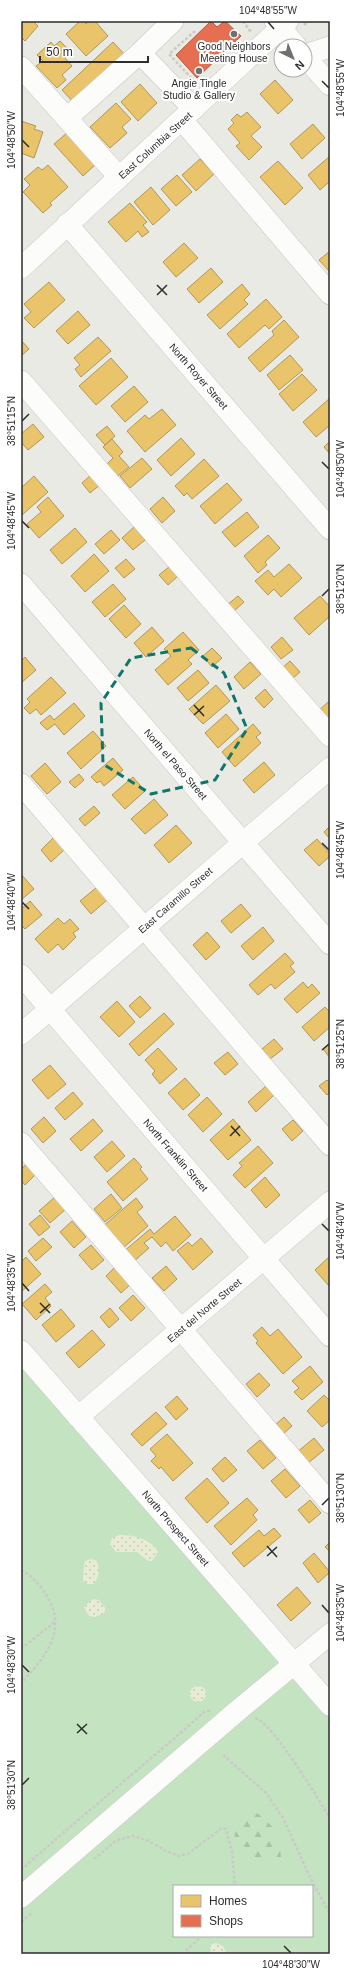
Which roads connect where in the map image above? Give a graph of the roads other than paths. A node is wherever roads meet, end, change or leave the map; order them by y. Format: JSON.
{"nodes":[{"id":1,"x":173,"y":21,"type":"edge"},
{"id":2,"x":281,"y":23,"type":"edge"},
{"id":3,"x":291,"y":38,"type":"edge"},
{"id":4,"x":330,"y":47,"type":"edge"},
{"id":5,"x":140,"y":53,"type":"junction"},
{"id":6,"x":313,"y":53,"type":"edge"},
{"id":7,"x":313,"y":65,"type":"edge"},
{"id":8,"x":21,"y":67,"type":"edge"},
{"id":9,"x":330,"y":85,"type":"edge"},
{"id":10,"x":188,"y":115,"type":"junction"},
{"id":11,"x":67,"y":118,"type":"junction"},
{"id":12,"x":119,"y":177,"type":"junction"},
{"id":13,"x":67,"y":224,"type":"junction"},
{"id":14,"x":22,"y":263,"type":"edge"},
{"id":15,"x":330,"y":294,"type":"edge"},
{"id":16,"x":21,"y":381,"type":"edge"},
{"id":17,"x":330,"y":529,"type":"edge"},
{"id":18,"x":21,"y":584,"type":"edge"},
{"id":19,"x":330,"y":736,"type":"edge"},
{"id":20,"x":330,"y":768,"type":"edge"},
{"id":21,"x":21,"y":784,"type":"edge"},
{"id":22,"x":244,"y":842,"type":"junction"},
{"id":23,"x":144,"y":927,"type":"junction"},
{"id":24,"x":330,"y":944,"type":"edge"},
{"id":25,"x":21,"y":975,"type":"edge"},
{"id":26,"x":50,"y":1009,"type":"junction"},
{"id":27,"x":21,"y":1034,"type":"edge"},
{"id":28,"x":21,"y":1143,"type":"edge"},
{"id":29,"x":330,"y":1145,"type":"edge"},
{"id":30,"x":330,"y":1202,"type":"edge"},
{"id":31,"x":264,"y":1259,"type":"junction"},
{"id":32,"x":181,"y":1330,"type":"junction"},
{"id":33,"x":330,"y":1336,"type":"edge"},
{"id":34,"x":21,"y":1351,"type":"edge"},
{"id":35,"x":78,"y":1417,"type":"junction"},
{"id":36,"x":330,"y":1503,"type":"edge"},
{"id":37,"x":330,"y":1634,"type":"edge"},
{"id":38,"x":295,"y":1664,"type":"junction"},
{"id":39,"x":330,"y":1705,"type":"edge"},
{"id":40,"x":30,"y":1902,"type":"edge"}],
"edges":[{"from":1,"to":5,"type":"street"},
{"from":2,"to":3,"type":"street"},
{"from":2,"to":10,"type":"street","name":"East Columbia Street"},
{"from":4,"to":6,"type":"street"},
{"from":5,"to":10,"type":"street"},
{"from":5,"to":11,"type":"street"},
{"from":7,"to":9,"type":"street"},
{"from":8,"to":11,"type":"street"},
{"from":10,"to":12,"type":"street","name":"East Columbia Street"},
{"from":10,"to":15,"type":"street"},
{"from":11,"to":12,"type":"street"},
{"from":12,"to":13,"type":"street","name":"East Columbia Street"},
{"from":13,"to":14,"type":"street","name":"East Columbia Street"},
{"from":13,"to":17,"type":"street","name":"North Royer Street"},
{"from":16,"to":19,"type":"street"},
{"from":18,"to":22,"type":"street","name":"North el Paso Street"},
{"from":20,"to":22,"type":"street","name":"East Caramillo Street"},
{"from":21,"to":23,"type":"street"},
{"from":22,"to":23,"type":"street","name":"East Caramillo Street"},
{"from":22,"to":24,"type":"street","name":"North el Paso Street"},
{"from":23,"to":26,"type":"street","name":"East Caramillo Street"},
{"from":23,"to":29,"type":"street"},
{"from":25,"to":26,"type":"street","name":"North Franklin Street"},
{"from":26,"to":27,"type":"street","name":"East Caramillo Street"},
{"from":26,"to":31,"type":"street","name":"North Franklin Street"},
{"from":28,"to":32,"type":"street"},
{"from":30,"to":31,"type":"street","name":"East del Norte Street"},
{"from":31,"to":32,"type":"street","name":"East del Norte Street"},
{"from":31,"to":33,"type":"street","name":"North Franklin Street"},
{"from":32,"to":35,"type":"street","name":"East del Norte Street"},
{"from":32,"to":36,"type":"street"},
{"from":34,"to":35,"type":"street","name":"North Prospect Street"},
{"from":35,"to":38,"type":"street","name":"North Prospect Street"},
{"from":37,"to":38,"type":"street"},
{"from":38,"to":39,"type":"street","name":"North Prospect Street"},
{"from":38,"to":40,"type":"street"}]}
